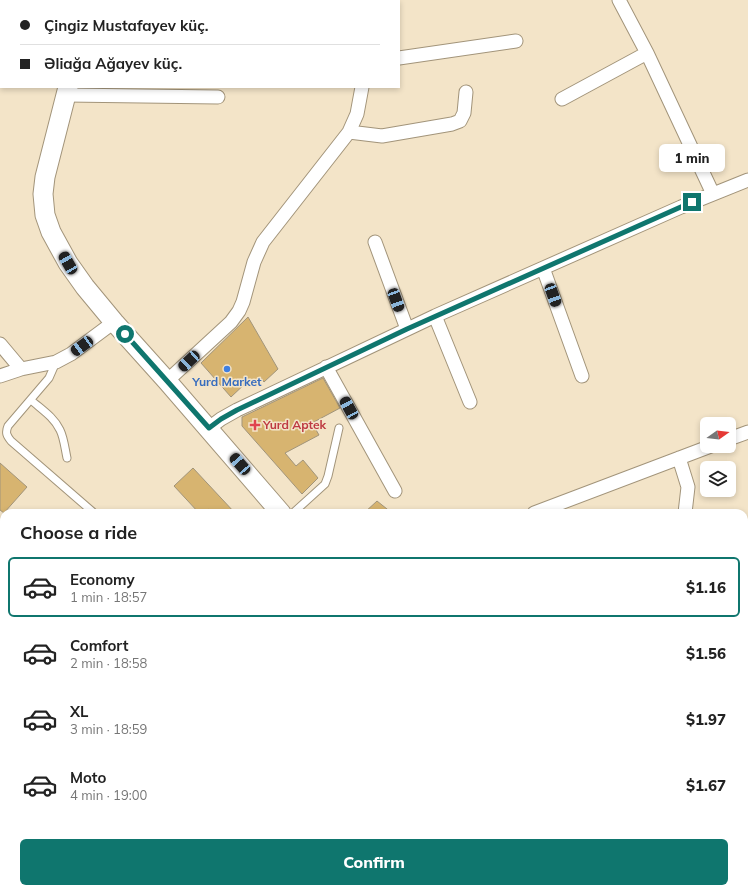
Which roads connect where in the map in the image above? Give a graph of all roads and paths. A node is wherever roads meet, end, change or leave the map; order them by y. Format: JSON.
{"nodes":[{"id":1,"x":619,"y":0,"type":"edge"},
{"id":2,"x":516,"y":41,"type":"dead end"},
{"id":3,"x":647,"y":53,"type":"junction"},
{"id":4,"x":400,"y":58,"type":"edge"},
{"id":5,"x":362,"y":88,"type":"edge"},
{"id":6,"x":67,"y":91,"type":"edge"},
{"id":7,"x":466,"y":92,"type":"dead end"},
{"id":8,"x":218,"y":97,"type":"dead end"},
{"id":9,"x":562,"y":99,"type":"dead end"},
{"id":10,"x":349,"y":132,"type":"junction"},
{"id":11,"x":748,"y":180,"type":"edge"},
{"id":12,"x":713,"y":194,"type":"junction"},
{"id":13,"x":375,"y":242,"type":"dead end"},
{"id":14,"x":543,"y":268,"type":"junction"},
{"id":15,"x":435,"y":316,"type":"junction"},
{"id":16,"x":114,"y":322,"type":"junction"},
{"id":17,"x":407,"y":329,"type":"junction"},
{"id":18,"x":0,"y":344,"type":"edge"},
{"id":19,"x":56,"y":362,"type":"junction"},
{"id":20,"x":326,"y":367,"type":"junction"},
{"id":21,"x":21,"y":369,"type":"junction"},
{"id":22,"x":0,"y":376,"type":"edge"},
{"id":23,"x":582,"y":376,"type":"dead end"},
{"id":24,"x":167,"y":381,"type":"junction"},
{"id":25,"x":30,"y":400,"type":"junction"},
{"id":26,"x":470,"y":402,"type":"dead end"},
{"id":27,"x":209,"y":428,"type":"junction"},
{"id":28,"x":339,"y":428,"type":"dead end"},
{"id":29,"x":748,"y":432,"type":"edge"},
{"id":30,"x":736,"y":436,"type":"edge"},
{"id":31,"x":700,"y":450,"type":"edge"},
{"id":32,"x":67,"y":458,"type":"dead end"},
{"id":33,"x":679,"y":458,"type":"junction"},
{"id":34,"x":395,"y":491,"type":"dead end"},
{"id":35,"x":89,"y":509,"type":"edge"},
{"id":36,"x":278,"y":509,"type":"edge"},
{"id":37,"x":297,"y":509,"type":"edge"},
{"id":38,"x":545,"y":509,"type":"edge"},
{"id":39,"x":685,"y":509,"type":"edge"}],
"edges":[{"from":1,"to":3,"type":"street"},
{"from":2,"to":4,"type":"street"},
{"from":3,"to":9,"type":"street"},
{"from":3,"to":12,"type":"street"},
{"from":5,"to":10,"type":"street"},
{"from":6,"to":8,"type":"street"},
{"from":6,"to":16,"type":"street"},
{"from":7,"to":10,"type":"street"},
{"from":10,"to":24,"type":"street"},
{"from":11,"to":12,"type":"street"},
{"from":12,"to":14,"type":"street"},
{"from":13,"to":17,"type":"street"},
{"from":14,"to":15,"type":"street"},
{"from":14,"to":23,"type":"street"},
{"from":15,"to":17,"type":"street"},
{"from":15,"to":26,"type":"street"},
{"from":16,"to":19,"type":"street"},
{"from":16,"to":24,"type":"street"},
{"from":17,"to":20,"type":"street"},
{"from":18,"to":21,"type":"street"},
{"from":19,"to":21,"type":"street"},
{"from":19,"to":25,"type":"lane"},
{"from":20,"to":27,"type":"street"},
{"from":20,"to":34,"type":"street"},
{"from":21,"to":22,"type":"street"},
{"from":24,"to":27,"type":"street"},
{"from":25,"to":32,"type":"lane"},
{"from":25,"to":35,"type":"lane"},
{"from":27,"to":36,"type":"street"},
{"from":28,"to":37,"type":"lane"},
{"from":29,"to":30,"type":"street"},
{"from":31,"to":33,"type":"street"},
{"from":33,"to":38,"type":"street"},
{"from":33,"to":39,"type":"street"}]}
